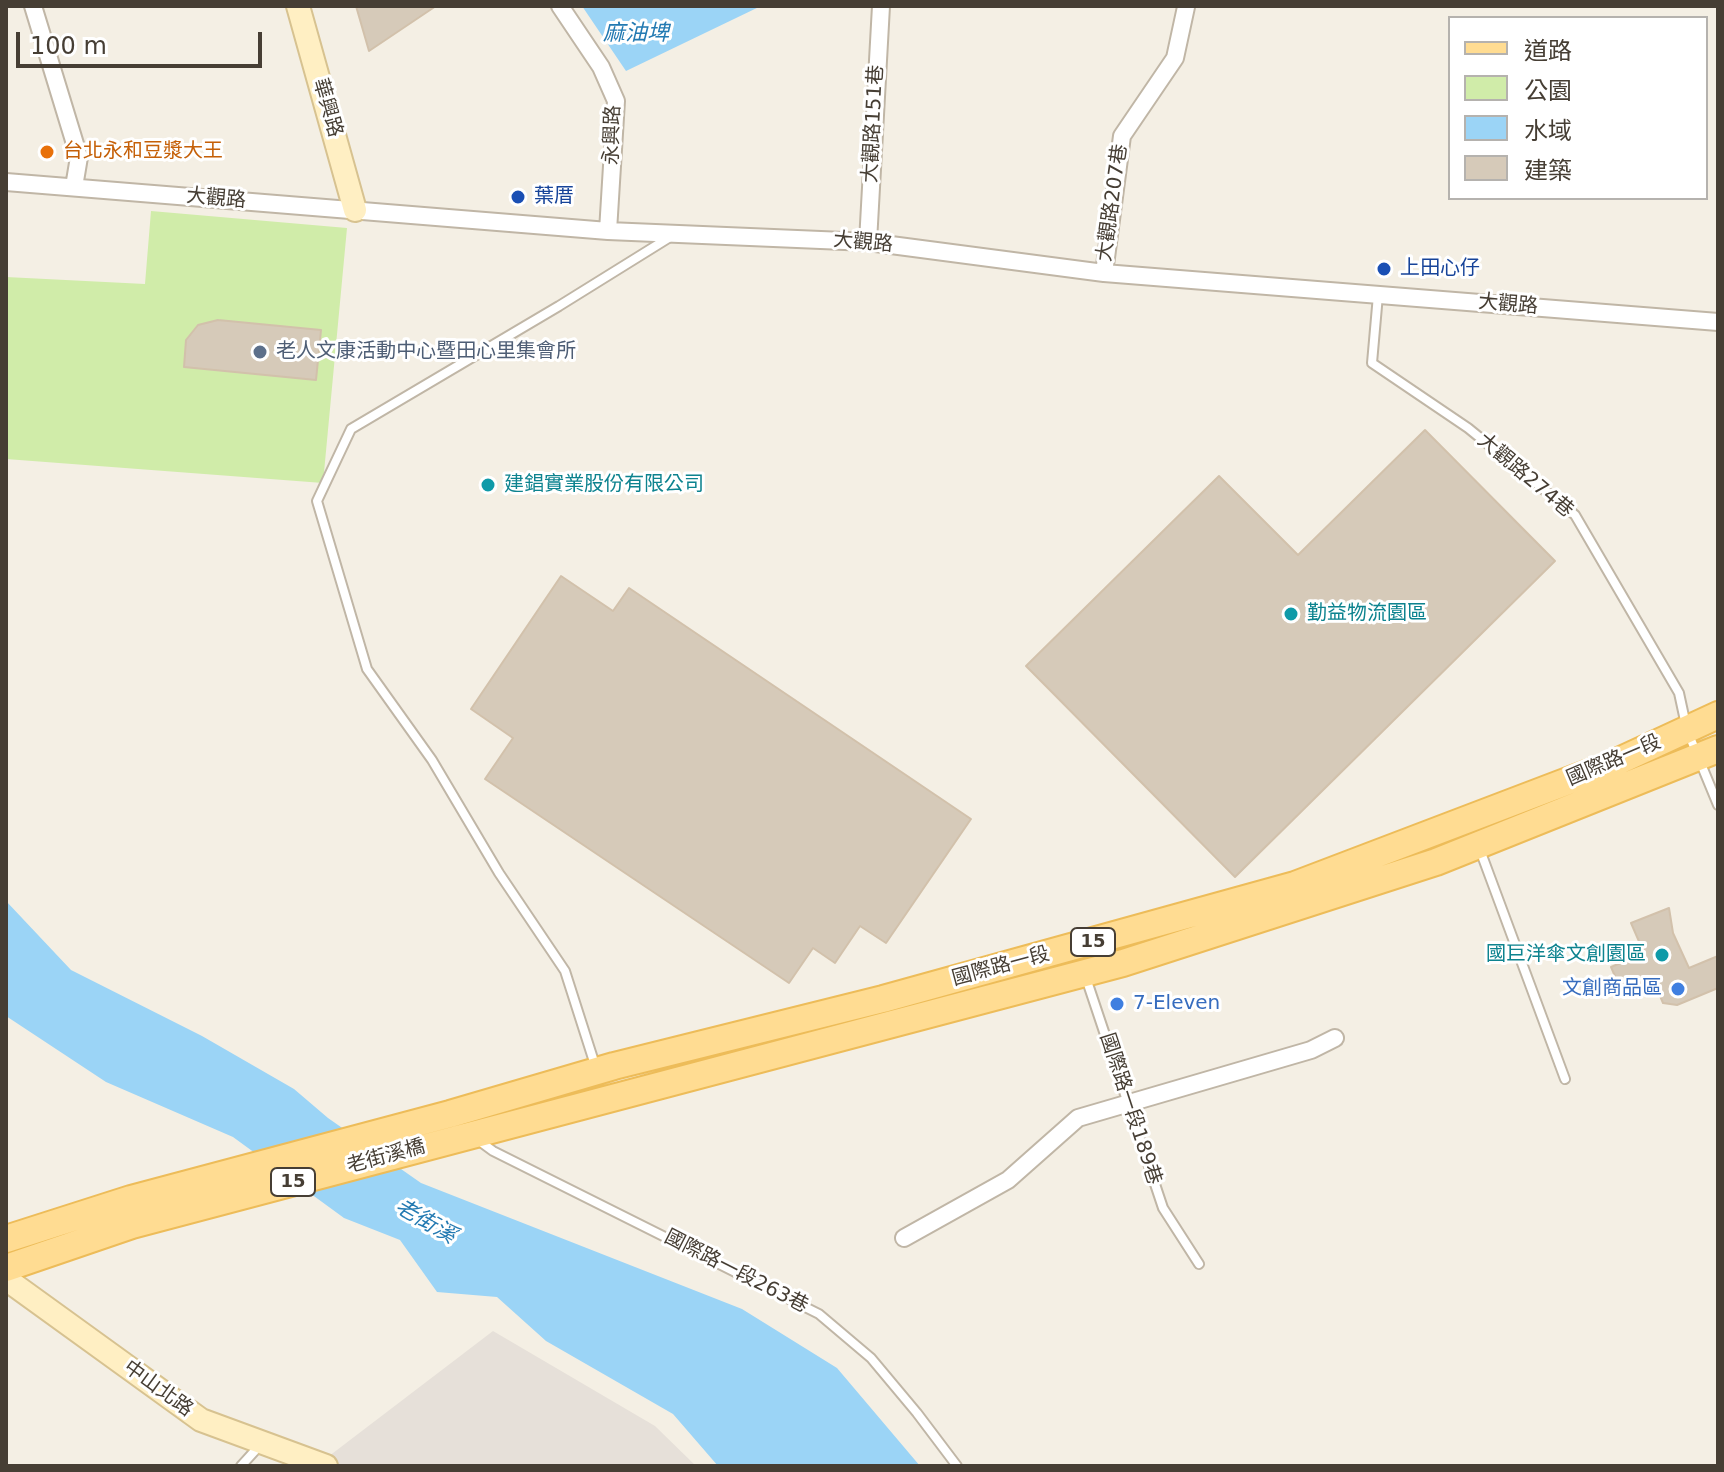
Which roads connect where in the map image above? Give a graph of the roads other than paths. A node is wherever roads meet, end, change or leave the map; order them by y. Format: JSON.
{"nodes":[{"id":1,"x":33,"y":6,"type":"edge"},
{"id":2,"x":298,"y":6,"type":"edge"},
{"id":3,"x":560,"y":6,"type":"edge"},
{"id":4,"x":881,"y":6,"type":"edge"},
{"id":5,"x":1186,"y":7,"type":"edge"},
{"id":6,"x":6,"y":182,"type":"edge"},
{"id":7,"x":74,"y":187,"type":"junction"},
{"id":8,"x":355,"y":210,"type":"junction"},
{"id":9,"x":608,"y":231,"type":"junction"},
{"id":10,"x":678,"y":233,"type":"junction"},
{"id":11,"x":868,"y":242,"type":"junction"},
{"id":12,"x":1104,"y":273,"type":"junction"},
{"id":13,"x":1378,"y":295,"type":"junction"},
{"id":14,"x":1718,"y":322,"type":"edge"},
{"id":15,"x":1718,"y":715,"type":"edge"},
{"id":16,"x":1687,"y":730,"type":"junction"},
{"id":17,"x":1708,"y":754,"type":"edge"},
{"id":18,"x":1718,"y":805,"type":"edge"},
{"id":19,"x":1468,"y":819,"type":"junction"},
{"id":20,"x":1478,"y":846,"type":"junction"},
{"id":21,"x":1074,"y":947,"type":"junction"},
{"id":22,"x":1085,"y":973,"type":"junction"},
{"id":23,"x":1335,"y":1038,"type":"dead end"},
{"id":24,"x":598,"y":1071,"type":"junction"},
{"id":25,"x":1565,"y":1079,"type":"dead end"},
{"id":26,"x":1127,"y":1104,"type":"junction"},
{"id":27,"x":458,"y":1129,"type":"junction"},
{"id":28,"x":132,"y":1212,"type":"junction"},
{"id":29,"x":904,"y":1238,"type":"dead end"},
{"id":30,"x":6,"y":1239,"type":"edge"},
{"id":31,"x":1199,"y":1264,"type":"dead end"},
{"id":32,"x":6,"y":1268,"type":"edge"},
{"id":33,"x":6,"y":1279,"type":"edge"},
{"id":34,"x":262,"y":1443,"type":"junction"},
{"id":35,"x":241,"y":1466,"type":"edge"},
{"id":36,"x":326,"y":1466,"type":"edge"},
{"id":37,"x":957,"y":1466,"type":"edge"}],
"edges":[{"from":1,"to":7,"type":"street"},
{"from":2,"to":8,"type":"street","name":"華興路"},
{"from":3,"to":9,"type":"street","name":"永興路"},
{"from":4,"to":11,"type":"street","name":"大觀路151巷"},
{"from":5,"to":12,"type":"street","name":"大觀路207巷"},
{"from":6,"to":7,"type":"street","name":"大觀路"},
{"from":7,"to":8,"type":"street","name":"大觀路"},
{"from":8,"to":9,"type":"street","name":"大觀路"},
{"from":9,"to":10,"type":"street","name":"大觀路"},
{"from":10,"to":11,"type":"street","name":"大觀路"},
{"from":10,"to":24,"type":"lane"},
{"from":11,"to":12,"type":"street","name":"大觀路"},
{"from":12,"to":13,"type":"street","name":"大觀路"},
{"from":13,"to":14,"type":"street","name":"大觀路"},
{"from":13,"to":16,"type":"lane","name":"大觀路274巷"},
{"from":15,"to":16,"type":"main road","name":"國際路一段","number":"15"},
{"from":16,"to":17,"type":"lane"},
{"from":16,"to":19,"type":"main road","name":"國際路一段","number":"15"},
{"from":17,"to":18,"type":"lane"},
{"from":17,"to":20,"type":"main road","name":"國際路一段","number":"15"},
{"from":19,"to":20,"type":"lane"},
{"from":19,"to":21,"type":"main road","name":"國際路一段","number":"15"},
{"from":20,"to":22,"type":"main road","name":"國際路一段","number":"15"},
{"from":20,"to":25,"type":"lane"},
{"from":21,"to":22,"type":"lane","name":"國際路一段189巷"},
{"from":21,"to":24,"type":"main road","name":"國際路一段","number":"15"},
{"from":22,"to":26,"type":"lane","name":"國際路一段189巷"},
{"from":22,"to":27,"type":"main road","name":"國際路一段","number":"15"},
{"from":23,"to":26,"type":"street"},
{"from":24,"to":27,"type":"main road","name":"國際路一段","number":"15"},
{"from":26,"to":29,"type":"street"},
{"from":26,"to":31,"type":"lane","name":"國際路一段189巷"},
{"from":27,"to":28,"type":"main road","name":"老街溪橋","number":"15"},
{"from":27,"to":37,"type":"lane","name":"國際路一段263巷"},
{"from":28,"to":30,"type":"main road","number":"15"},
{"from":28,"to":32,"type":"main road","number":"15"},
{"from":33,"to":34,"type":"street","name":"中山北路"},
{"from":34,"to":35,"type":"lane"},
{"from":34,"to":36,"type":"street","name":"中山北路"}]}
